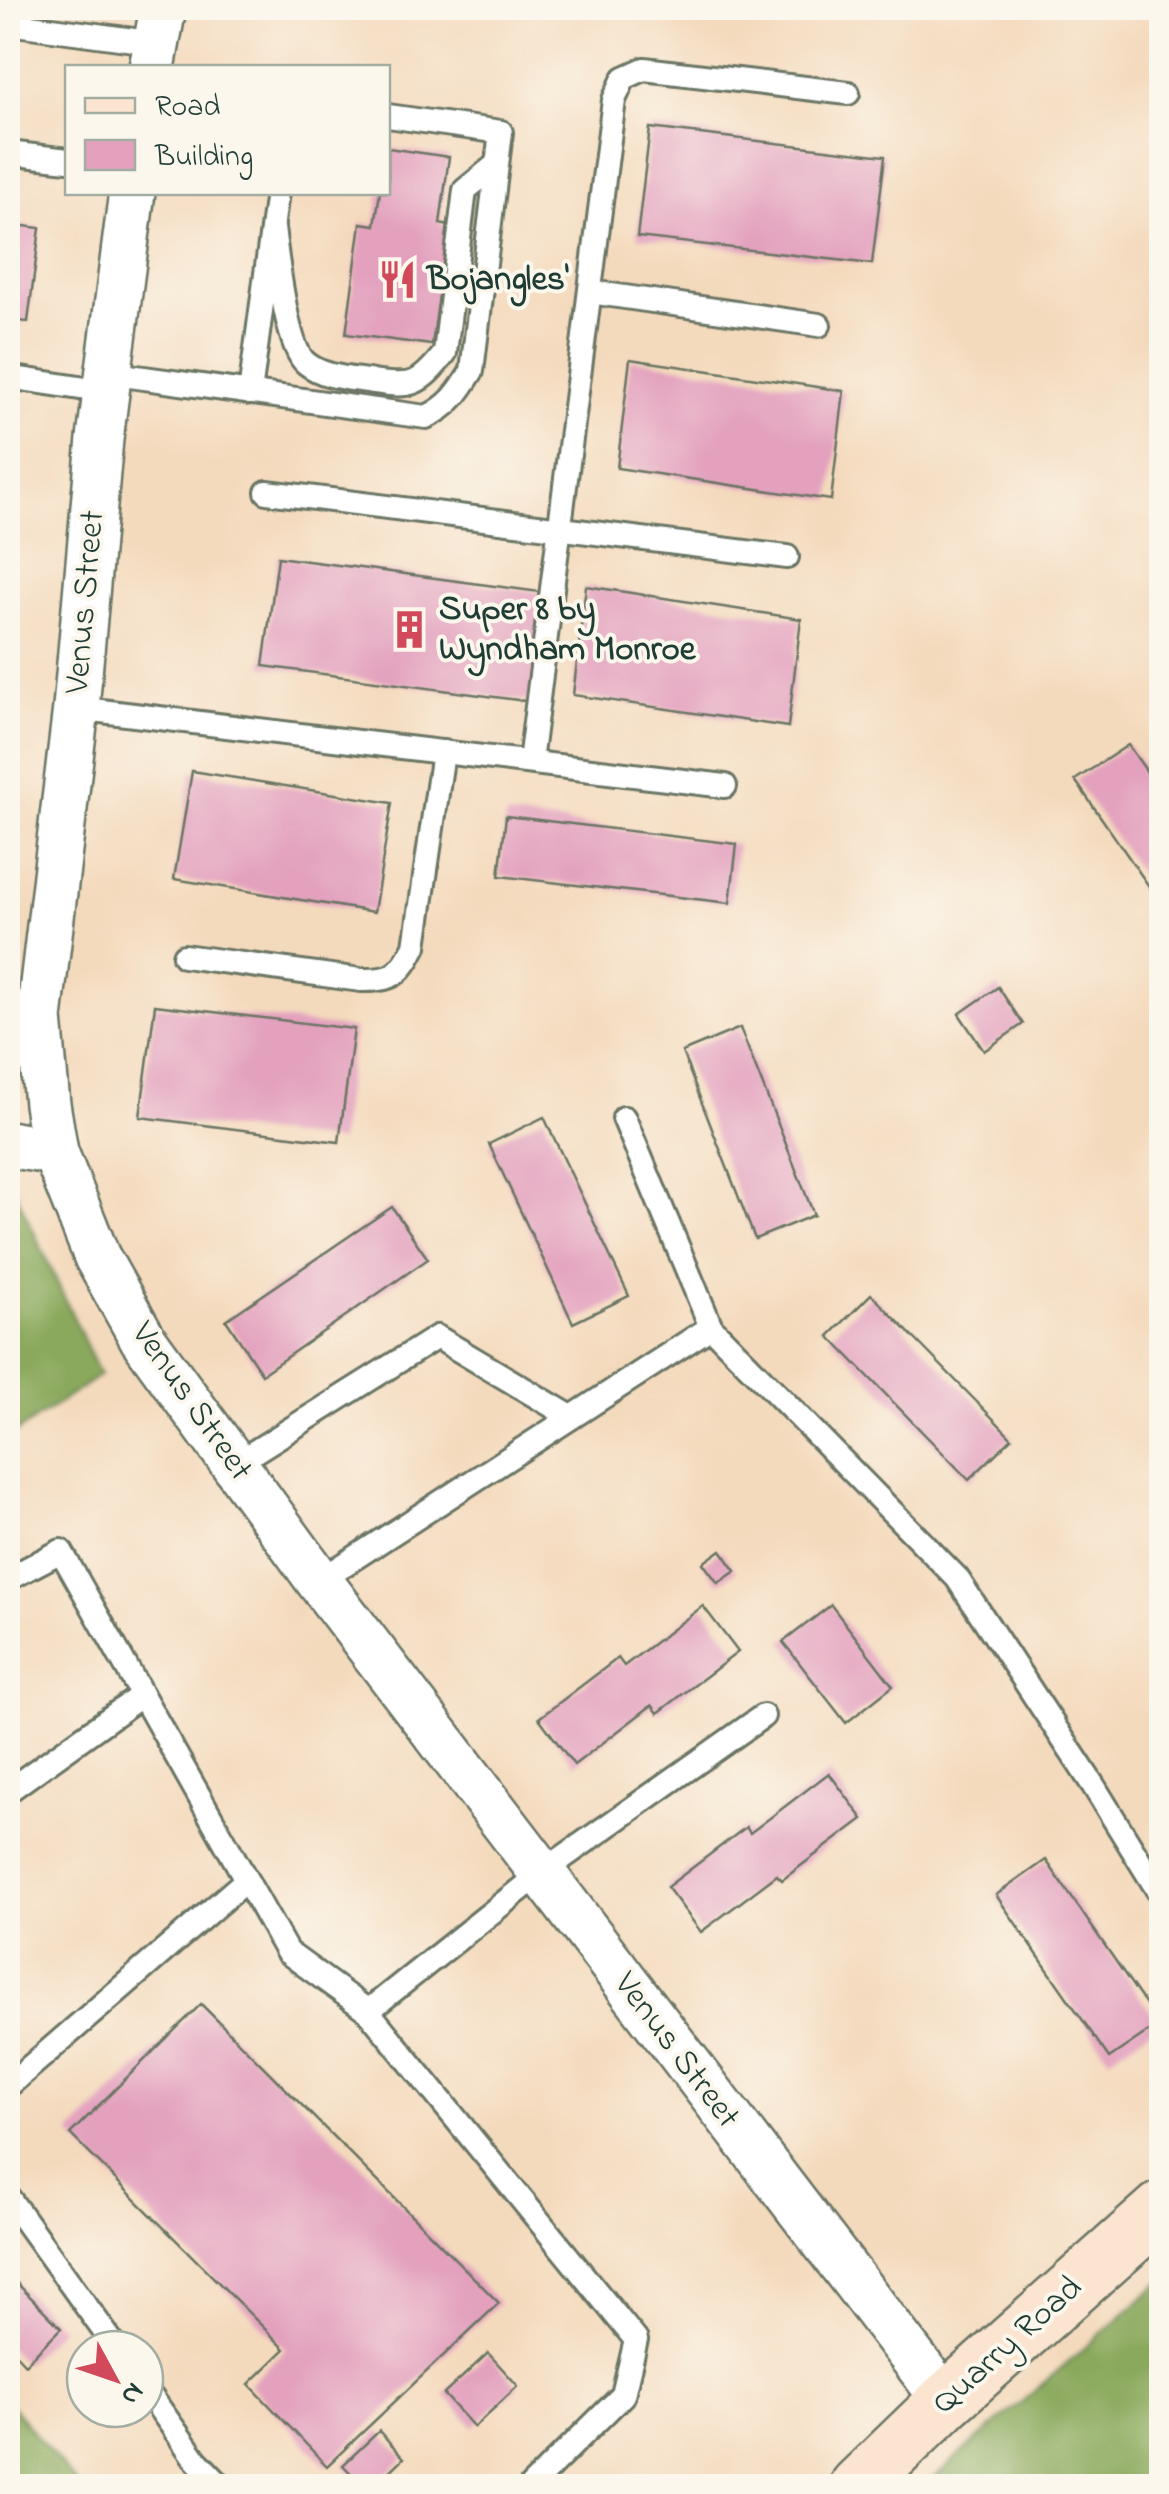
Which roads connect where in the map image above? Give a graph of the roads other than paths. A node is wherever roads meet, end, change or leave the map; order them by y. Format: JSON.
{"nodes":[{"id":1,"x":8,"y":23,"type":"edge"},
{"id":2,"x":157,"y":39,"type":"edge"},
{"id":3,"x":848,"y":93,"type":"dead end"},
{"id":4,"x":390,"y":116,"type":"edge"},
{"id":5,"x":8,"y":154,"type":"edge"},
{"id":6,"x":65,"y":160,"type":"edge"},
{"id":7,"x":497,"y":164,"type":"junction"},
{"id":8,"x":132,"y":195,"type":"edge"},
{"id":9,"x":278,"y":195,"type":"edge"},
{"id":10,"x":272,"y":228,"type":"junction"},
{"id":11,"x":590,"y":292,"type":"junction"},
{"id":12,"x":819,"y":325,"type":"dead end"},
{"id":13,"x":8,"y":378,"type":"edge"},
{"id":14,"x":107,"y":383,"type":"junction"},
{"id":15,"x":250,"y":393,"type":"junction"},
{"id":16,"x":267,"y":492,"type":"dead end"},
{"id":17,"x":560,"y":528,"type":"junction"},
{"id":18,"x":787,"y":557,"type":"dead end"},
{"id":19,"x":76,"y":708,"type":"junction"},
{"id":20,"x":443,"y":752,"type":"junction"},
{"id":21,"x":530,"y":762,"type":"junction"},
{"id":22,"x":725,"y":786,"type":"dead end"},
{"id":23,"x":184,"y":956,"type":"dead end"},
{"id":24,"x":624,"y":1118,"type":"dead end"},
{"id":25,"x":8,"y":1144,"type":"edge"},
{"id":26,"x":55,"y":1152,"type":"junction"},
{"id":27,"x":710,"y":1327,"type":"junction"},
{"id":28,"x":571,"y":1417,"type":"junction"},
{"id":29,"x":235,"y":1464,"type":"junction"},
{"id":30,"x":8,"y":1579,"type":"edge"},
{"id":31,"x":319,"y":1581,"type":"junction"},
{"id":32,"x":142,"y":1695,"type":"junction"},
{"id":33,"x":764,"y":1716,"type":"dead end"},
{"id":34,"x":8,"y":1791,"type":"edge"},
{"id":35,"x":541,"y":1873,"type":"junction"},
{"id":36,"x":246,"y":1880,"type":"junction"},
{"id":37,"x":1162,"y":1897,"type":"edge"},
{"id":38,"x":368,"y":2010,"type":"junction"},
{"id":39,"x":8,"y":2086,"type":"edge"},
{"id":40,"x":8,"y":2197,"type":"edge"},
{"id":41,"x":1162,"y":2209,"type":"edge"},
{"id":42,"x":103,"y":2329,"type":"edge"},
{"id":43,"x":946,"y":2401,"type":"junction"},
{"id":44,"x":165,"y":2416,"type":"edge"},
{"id":45,"x":221,"y":2486,"type":"edge"},
{"id":46,"x":531,"y":2486,"type":"edge"},
{"id":47,"x":858,"y":2486,"type":"edge"}],
"edges":[{"from":1,"to":2,"type":"lane"},
{"from":3,"to":11,"type":"lane"},
{"from":4,"to":7,"type":"lane"},
{"from":5,"to":6,"type":"lane"},
{"from":7,"to":10,"type":"lane"},
{"from":7,"to":15,"type":"lane"},
{"from":8,"to":14,"type":"street","name":"Venus Street"},
{"from":9,"to":10,"type":"lane"},
{"from":10,"to":15,"type":"lane"},
{"from":11,"to":12,"type":"lane"},
{"from":11,"to":17,"type":"lane"},
{"from":13,"to":14,"type":"lane"},
{"from":14,"to":15,"type":"lane"},
{"from":14,"to":19,"type":"street","name":"Venus Street"},
{"from":16,"to":17,"type":"lane"},
{"from":17,"to":18,"type":"lane"},
{"from":17,"to":21,"type":"lane"},
{"from":19,"to":20,"type":"lane"},
{"from":19,"to":26,"type":"street","name":"Venus Street"},
{"from":20,"to":21,"type":"lane"},
{"from":20,"to":23,"type":"lane"},
{"from":21,"to":22,"type":"lane"},
{"from":24,"to":27,"type":"lane"},
{"from":25,"to":26,"type":"street"},
{"from":26,"to":29,"type":"street","name":"Venus Street"},
{"from":27,"to":28,"type":"lane"},
{"from":27,"to":37,"type":"lane"},
{"from":28,"to":29,"type":"lane"},
{"from":28,"to":31,"type":"lane"},
{"from":29,"to":31,"type":"street","name":"Venus Street"},
{"from":30,"to":32,"type":"lane"},
{"from":31,"to":35,"type":"street","name":"Venus Street"},
{"from":32,"to":34,"type":"lane"},
{"from":32,"to":36,"type":"lane"},
{"from":33,"to":35,"type":"lane"},
{"from":35,"to":38,"type":"lane"},
{"from":35,"to":43,"type":"street","name":"Venus Street"},
{"from":36,"to":38,"type":"lane"},
{"from":36,"to":39,"type":"lane"},
{"from":38,"to":46,"type":"lane"},
{"from":40,"to":42,"type":"lane"},
{"from":41,"to":43,"type":"street","name":"Quarry Road"},
{"from":43,"to":47,"type":"street","name":"Quarry Road"},
{"from":44,"to":45,"type":"lane"}]}
